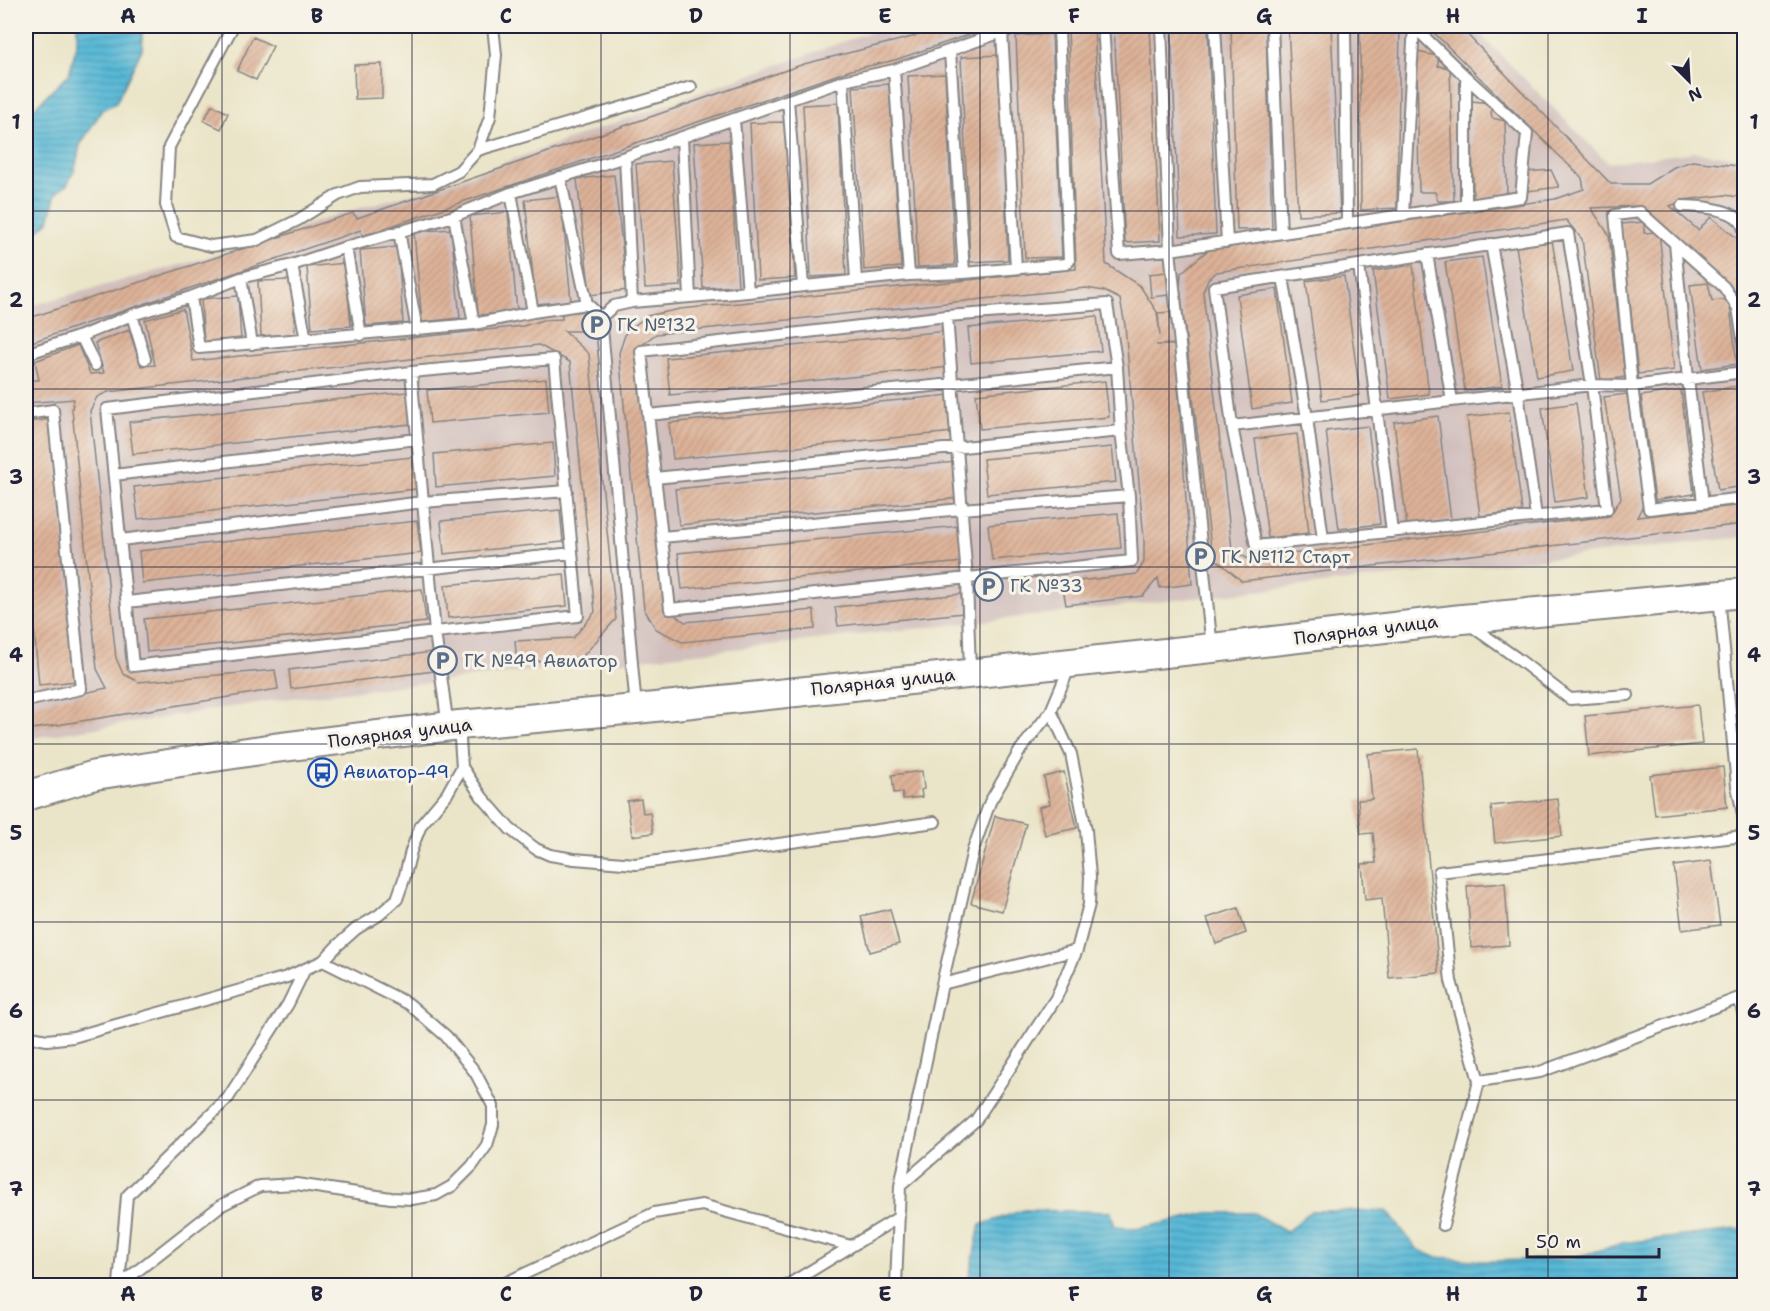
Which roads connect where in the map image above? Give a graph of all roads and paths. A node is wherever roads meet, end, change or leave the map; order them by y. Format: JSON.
{"nodes":[{"id":1,"x":233,"y":26,"type":"edge"},
{"id":2,"x":493,"y":26,"type":"edge"},
{"id":3,"x":1027,"y":26,"type":"edge"},
{"id":4,"x":1055,"y":26,"type":"edge"},
{"id":5,"x":1103,"y":26,"type":"edge"},
{"id":6,"x":1161,"y":26,"type":"edge"},
{"id":7,"x":1215,"y":26,"type":"edge"},
{"id":8,"x":1272,"y":26,"type":"edge"},
{"id":9,"x":1345,"y":26,"type":"edge"},
{"id":10,"x":1413,"y":26,"type":"edge"},
{"id":11,"x":1002,"y":32,"type":"junction"},
{"id":12,"x":950,"y":51,"type":"junction"},
{"id":13,"x":894,"y":70,"type":"junction"},
{"id":14,"x":1466,"y":77,"type":"junction"},
{"id":15,"x":843,"y":81,"type":"junction"},
{"id":16,"x":691,"y":87,"type":"dead end"},
{"id":17,"x":788,"y":100,"type":"junction"},
{"id":18,"x":734,"y":120,"type":"junction"},
{"id":19,"x":682,"y":138,"type":"junction"},
{"id":20,"x":478,"y":150,"type":"junction"},
{"id":21,"x":625,"y":157,"type":"junction"},
{"id":22,"x":560,"y":177,"type":"junction"},
{"id":23,"x":511,"y":193,"type":"junction"},
{"id":24,"x":1466,"y":205,"type":"junction"},
{"id":25,"x":1682,"y":206,"type":"dead end"},
{"id":26,"x":1403,"y":215,"type":"junction"},
{"id":27,"x":454,"y":216,"type":"junction"},
{"id":28,"x":1347,"y":223,"type":"junction"},
{"id":29,"x":1744,"y":230,"type":"edge"},
{"id":30,"x":399,"y":231,"type":"junction"},
{"id":31,"x":1281,"y":233,"type":"junction"},
{"id":32,"x":1227,"y":242,"type":"junction"},
{"id":33,"x":1675,"y":243,"type":"junction"},
{"id":34,"x":1491,"y":244,"type":"junction"},
{"id":35,"x":346,"y":247,"type":"junction"},
{"id":36,"x":1170,"y":250,"type":"junction"},
{"id":37,"x":1426,"y":254,"type":"junction"},
{"id":38,"x":292,"y":265,"type":"junction"},
{"id":39,"x":1359,"y":265,"type":"junction"},
{"id":40,"x":1016,"y":268,"type":"junction"},
{"id":41,"x":964,"y":273,"type":"junction"},
{"id":42,"x":909,"y":275,"type":"junction"},
{"id":43,"x":1283,"y":277,"type":"junction"},
{"id":44,"x":241,"y":278,"type":"junction"},
{"id":45,"x":856,"y":280,"type":"junction"},
{"id":46,"x":803,"y":286,"type":"junction"},
{"id":47,"x":748,"y":292,"type":"junction"},
{"id":48,"x":190,"y":297,"type":"junction"},
{"id":49,"x":690,"y":297,"type":"junction"},
{"id":50,"x":632,"y":302,"type":"junction"},
{"id":51,"x":587,"y":304,"type":"junction"},
{"id":52,"x":533,"y":312,"type":"junction"},
{"id":53,"x":132,"y":315,"type":"junction"},
{"id":54,"x":947,"y":316,"type":"junction"},
{"id":55,"x":601,"y":317,"type":"junction"},
{"id":56,"x":474,"y":324,"type":"junction"},
{"id":57,"x":417,"y":330,"type":"junction"},
{"id":58,"x":361,"y":335,"type":"junction"},
{"id":59,"x":81,"y":336,"type":"junction"},
{"id":60,"x":306,"y":340,"type":"junction"},
{"id":61,"x":252,"y":344,"type":"junction"},
{"id":62,"x":1744,"y":346,"type":"edge"},
{"id":63,"x":26,"y":354,"type":"edge"},
{"id":64,"x":145,"y":359,"type":"dead end"},
{"id":65,"x":95,"y":365,"type":"dead end"},
{"id":66,"x":1117,"y":367,"type":"junction"},
{"id":67,"x":411,"y":372,"type":"junction"},
{"id":68,"x":1744,"y":372,"type":"edge"},
{"id":69,"x":1688,"y":379,"type":"junction"},
{"id":70,"x":952,"y":384,"type":"junction"},
{"id":71,"x":1592,"y":385,"type":"junction"},
{"id":72,"x":1632,"y":386,"type":"junction"},
{"id":73,"x":1518,"y":394,"type":"junction"},
{"id":74,"x":1452,"y":401,"type":"junction"},
{"id":75,"x":1378,"y":410,"type":"junction"},
{"id":76,"x":26,"y":414,"type":"edge"},
{"id":77,"x":648,"y":415,"type":"junction"},
{"id":78,"x":1307,"y":418,"type":"junction"},
{"id":79,"x":1232,"y":426,"type":"junction"},
{"id":80,"x":1121,"y":431,"type":"junction"},
{"id":81,"x":417,"y":439,"type":"junction"},
{"id":82,"x":957,"y":448,"type":"junction"},
{"id":83,"x":114,"y":475,"type":"junction"},
{"id":84,"x":655,"y":478,"type":"junction"},
{"id":85,"x":567,"y":491,"type":"junction"},
{"id":86,"x":1130,"y":496,"type":"junction"},
{"id":87,"x":1744,"y":498,"type":"edge"},
{"id":88,"x":423,"y":502,"type":"junction"},
{"id":89,"x":1703,"y":503,"type":"junction"},
{"id":90,"x":962,"y":509,"type":"junction"},
{"id":91,"x":1536,"y":516,"type":"junction"},
{"id":92,"x":1392,"y":532,"type":"junction"},
{"id":93,"x":662,"y":537,"type":"junction"},
{"id":94,"x":1323,"y":539,"type":"junction"},
{"id":95,"x":121,"y":540,"type":"junction"},
{"id":96,"x":572,"y":553,"type":"junction"},
{"id":97,"x":429,"y":568,"type":"junction"},
{"id":98,"x":967,"y":579,"type":"junction"},
{"id":99,"x":1731,"y":594,"type":"edge"},
{"id":100,"x":127,"y":602,"type":"junction"},
{"id":101,"x":1462,"y":619,"type":"junction"},
{"id":102,"x":435,"y":632,"type":"junction"},
{"id":103,"x":1212,"y":648,"type":"junction"},
{"id":104,"x":1072,"y":663,"type":"junction"},
{"id":105,"x":970,"y":673,"type":"junction"},
{"id":106,"x":1628,"y":695,"type":"dead end"},
{"id":107,"x":26,"y":701,"type":"edge"},
{"id":108,"x":636,"y":709,"type":"junction"},
{"id":109,"x":1051,"y":711,"type":"junction"},
{"id":110,"x":454,"y":727,"type":"junction"},
{"id":111,"x":462,"y":767,"type":"junction"},
{"id":112,"x":26,"y":796,"type":"edge"},
{"id":113,"x":1744,"y":819,"type":"edge"},
{"id":114,"x":934,"y":822,"type":"dead end"},
{"id":115,"x":1744,"y":836,"type":"edge"},
{"id":116,"x":1077,"y":950,"type":"junction"},
{"id":117,"x":323,"y":962,"type":"junction"},
{"id":118,"x":305,"y":969,"type":"junction"},
{"id":119,"x":942,"y":984,"type":"junction"},
{"id":120,"x":1744,"y":1015,"type":"edge"},
{"id":121,"x":26,"y":1036,"type":"edge"},
{"id":122,"x":1479,"y":1081,"type":"junction"},
{"id":123,"x":900,"y":1186,"type":"junction"},
{"id":124,"x":898,"y":1217,"type":"junction"},
{"id":125,"x":1443,"y":1225,"type":"dead end"},
{"id":126,"x":851,"y":1246,"type":"junction"},
{"id":127,"x":119,"y":1285,"type":"edge"},
{"id":128,"x":496,"y":1286,"type":"edge"},
{"id":129,"x":786,"y":1286,"type":"edge"},
{"id":130,"x":896,"y":1286,"type":"edge"}],
"edges":[{"from":1,"to":20,"type":"lane"},
{"from":2,"to":20,"type":"lane"},
{"from":3,"to":11,"type":"lane"},
{"from":4,"to":40,"type":"lane"},
{"from":5,"to":36,"type":"lane"},
{"from":6,"to":36,"type":"lane"},
{"from":7,"to":32,"type":"lane"},
{"from":8,"to":31,"type":"lane"},
{"from":9,"to":28,"type":"lane"},
{"from":10,"to":14,"type":"lane"},
{"from":10,"to":26,"type":"lane"},
{"from":11,"to":12,"type":"lane"},
{"from":11,"to":40,"type":"lane"},
{"from":12,"to":13,"type":"lane"},
{"from":12,"to":41,"type":"lane"},
{"from":13,"to":15,"type":"lane"},
{"from":13,"to":42,"type":"lane"},
{"from":14,"to":24,"type":"lane"},
{"from":14,"to":24,"type":"lane"},
{"from":15,"to":17,"type":"lane"},
{"from":15,"to":45,"type":"lane"},
{"from":16,"to":20,"type":"lane"},
{"from":17,"to":18,"type":"lane"},
{"from":17,"to":46,"type":"lane"},
{"from":18,"to":19,"type":"lane"},
{"from":18,"to":47,"type":"lane"},
{"from":19,"to":21,"type":"lane"},
{"from":19,"to":49,"type":"lane"},
{"from":21,"to":22,"type":"lane"},
{"from":21,"to":50,"type":"lane"},
{"from":22,"to":23,"type":"lane"},
{"from":22,"to":51,"type":"lane"},
{"from":23,"to":27,"type":"lane"},
{"from":23,"to":52,"type":"lane"},
{"from":24,"to":26,"type":"lane"},
{"from":25,"to":29,"type":"lane"},
{"from":26,"to":28,"type":"lane"},
{"from":27,"to":30,"type":"lane"},
{"from":27,"to":56,"type":"lane"},
{"from":28,"to":31,"type":"lane"},
{"from":30,"to":35,"type":"lane"},
{"from":30,"to":57,"type":"lane"},
{"from":31,"to":32,"type":"lane"},
{"from":32,"to":36,"type":"lane"},
{"from":33,"to":62,"type":"lane"},
{"from":33,"to":69,"type":"lane"},
{"from":33,"to":72,"type":"lane"},
{"from":34,"to":37,"type":"lane"},
{"from":34,"to":71,"type":"lane"},
{"from":34,"to":73,"type":"lane"},
{"from":35,"to":38,"type":"lane"},
{"from":35,"to":58,"type":"lane"},
{"from":36,"to":103,"type":"lane"},
{"from":37,"to":39,"type":"lane"},
{"from":37,"to":74,"type":"lane"},
{"from":38,"to":44,"type":"lane"},
{"from":38,"to":60,"type":"lane"},
{"from":39,"to":43,"type":"lane"},
{"from":39,"to":75,"type":"lane"},
{"from":40,"to":41,"type":"lane"},
{"from":41,"to":42,"type":"lane"},
{"from":42,"to":45,"type":"lane"},
{"from":43,"to":78,"type":"lane"},
{"from":43,"to":79,"type":"lane"},
{"from":44,"to":48,"type":"lane"},
{"from":44,"to":61,"type":"lane"},
{"from":45,"to":46,"type":"lane"},
{"from":46,"to":47,"type":"lane"},
{"from":47,"to":49,"type":"lane"},
{"from":48,"to":53,"type":"lane"},
{"from":48,"to":61,"type":"lane"},
{"from":49,"to":50,"type":"lane"},
{"from":50,"to":55,"type":"lane"},
{"from":51,"to":52,"type":"lane"},
{"from":51,"to":55,"type":"lane"},
{"from":52,"to":56,"type":"lane"},
{"from":53,"to":59,"type":"lane"},
{"from":53,"to":64,"type":"lane"},
{"from":54,"to":66,"type":"lane"},
{"from":54,"to":70,"type":"lane"},
{"from":54,"to":77,"type":"lane"},
{"from":55,"to":108,"type":"lane"},
{"from":56,"to":57,"type":"lane"},
{"from":57,"to":58,"type":"lane"},
{"from":58,"to":60,"type":"lane"},
{"from":59,"to":63,"type":"lane"},
{"from":59,"to":65,"type":"lane"},
{"from":60,"to":61,"type":"lane"},
{"from":66,"to":70,"type":"lane"},
{"from":66,"to":80,"type":"lane"},
{"from":67,"to":81,"type":"lane"},
{"from":67,"to":83,"type":"lane"},
{"from":67,"to":85,"type":"lane"},
{"from":68,"to":69,"type":"lane"},
{"from":69,"to":72,"type":"lane"},
{"from":69,"to":89,"type":"lane"},
{"from":70,"to":77,"type":"lane"},
{"from":70,"to":82,"type":"lane"},
{"from":71,"to":72,"type":"lane"},
{"from":71,"to":73,"type":"lane"},
{"from":71,"to":91,"type":"lane"},
{"from":72,"to":89,"type":"lane"},
{"from":73,"to":74,"type":"lane"},
{"from":73,"to":91,"type":"lane"},
{"from":74,"to":75,"type":"lane"},
{"from":75,"to":78,"type":"lane"},
{"from":75,"to":92,"type":"lane"},
{"from":76,"to":107,"type":"lane"},
{"from":77,"to":84,"type":"lane"},
{"from":78,"to":79,"type":"lane"},
{"from":78,"to":94,"type":"lane"},
{"from":79,"to":94,"type":"lane"},
{"from":80,"to":82,"type":"lane"},
{"from":80,"to":86,"type":"lane"},
{"from":81,"to":83,"type":"lane"},
{"from":81,"to":88,"type":"lane"},
{"from":82,"to":84,"type":"lane"},
{"from":82,"to":90,"type":"lane"},
{"from":83,"to":95,"type":"lane"},
{"from":84,"to":93,"type":"lane"},
{"from":85,"to":88,"type":"lane"},
{"from":85,"to":96,"type":"lane"},
{"from":86,"to":90,"type":"lane"},
{"from":86,"to":98,"type":"lane"},
{"from":87,"to":89,"type":"lane"},
{"from":88,"to":95,"type":"lane"},
{"from":88,"to":97,"type":"lane"},
{"from":90,"to":93,"type":"lane"},
{"from":90,"to":98,"type":"lane"},
{"from":91,"to":92,"type":"lane"},
{"from":92,"to":94,"type":"lane"},
{"from":93,"to":98,"type":"lane"},
{"from":95,"to":100,"type":"lane"},
{"from":96,"to":97,"type":"lane"},
{"from":96,"to":102,"type":"lane"},
{"from":97,"to":100,"type":"lane"},
{"from":97,"to":102,"type":"lane"},
{"from":98,"to":105,"type":"lane"},
{"from":99,"to":101,"type":"main road","name":"Полярная улица"},
{"from":99,"to":113,"type":"lane"},
{"from":100,"to":102,"type":"lane"},
{"from":101,"to":103,"type":"main road","name":"Полярная улица"},
{"from":101,"to":106,"type":"lane"},
{"from":102,"to":110,"type":"lane"},
{"from":103,"to":104,"type":"main road","name":"Полярная улица"},
{"from":104,"to":105,"type":"main road","name":"Полярная улица"},
{"from":104,"to":109,"type":"lane"},
{"from":105,"to":108,"type":"main road","name":"Полярная улица"},
{"from":108,"to":110,"type":"main road","name":"Полярная улица"},
{"from":109,"to":116,"type":"lane"},
{"from":109,"to":119,"type":"lane"},
{"from":110,"to":111,"type":"lane"},
{"from":110,"to":112,"type":"main road","name":"Полярная улица"},
{"from":111,"to":114,"type":"lane"},
{"from":111,"to":117,"type":"lane"},
{"from":115,"to":122,"type":"lane"},
{"from":116,"to":119,"type":"lane"},
{"from":116,"to":123,"type":"lane"},
{"from":117,"to":118,"type":"lane"},
{"from":117,"to":127,"type":"lane"},
{"from":118,"to":121,"type":"lane"},
{"from":118,"to":127,"type":"lane"},
{"from":119,"to":123,"type":"lane"},
{"from":120,"to":122,"type":"lane"},
{"from":122,"to":125,"type":"lane"},
{"from":123,"to":124,"type":"lane"},
{"from":124,"to":126,"type":"lane"},
{"from":124,"to":130,"type":"lane"},
{"from":126,"to":128,"type":"lane"},
{"from":126,"to":129,"type":"lane"}]}
